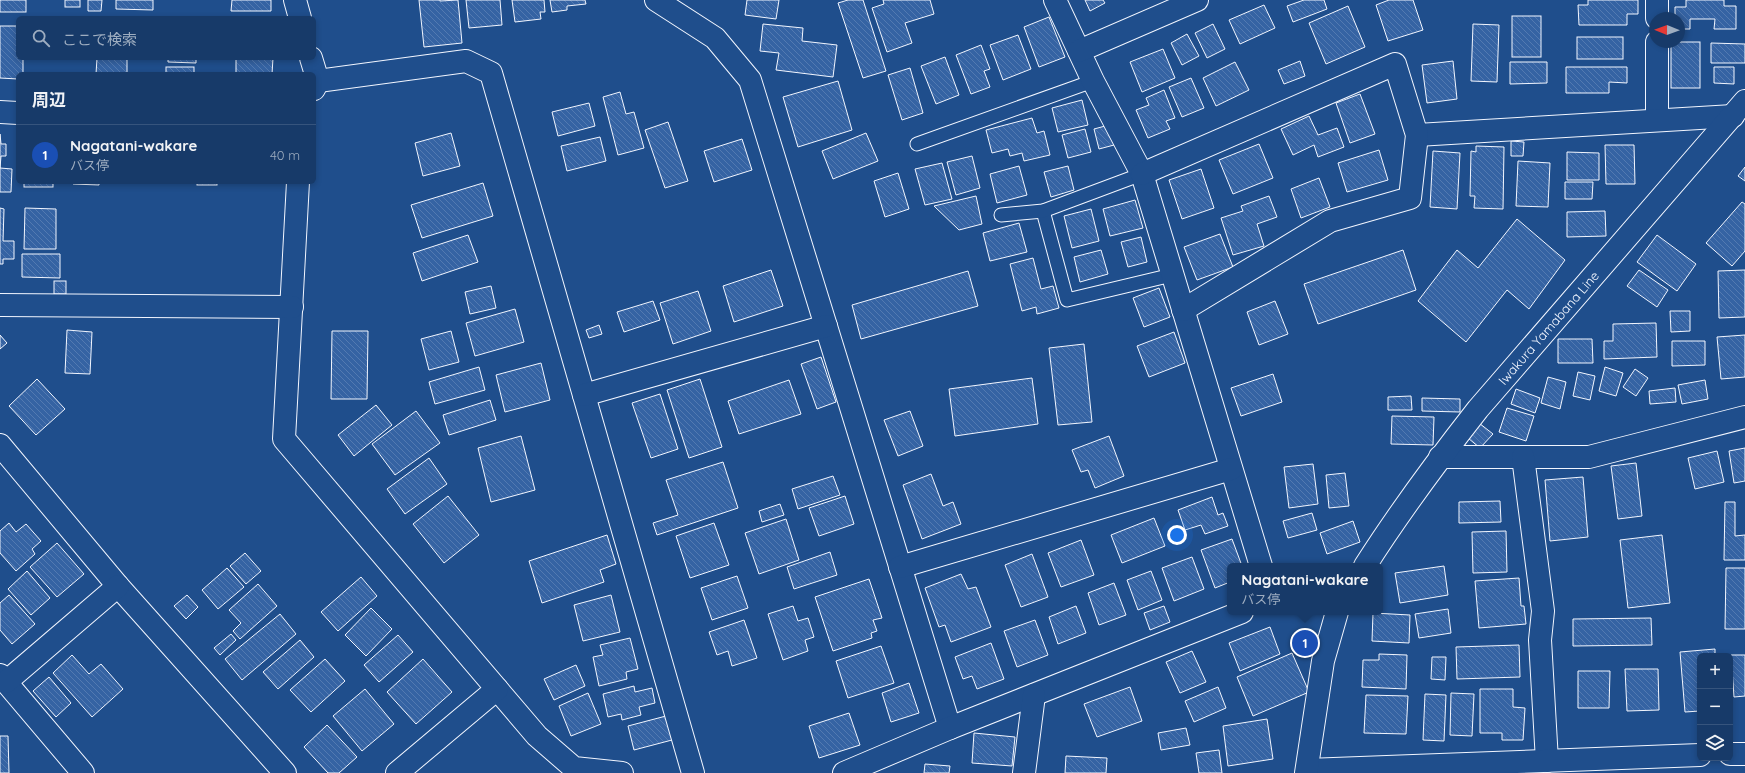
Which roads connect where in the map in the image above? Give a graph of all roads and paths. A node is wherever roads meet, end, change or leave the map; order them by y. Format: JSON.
{"nodes":[{"id":1,"x":295,"y":0,"type":"edge"},
{"id":2,"x":656,"y":0,"type":"edge"},
{"id":3,"x":1055,"y":0,"type":"edge"},
{"id":4,"x":1197,"y":0,"type":"edge"},
{"id":5,"x":1657,"y":0,"type":"edge"},
{"id":6,"x":1657,"y":12,"type":"edge"},
{"id":7,"x":299,"y":16,"type":"edge"},
{"id":8,"x":1657,"y":48,"type":"edge"},
{"id":9,"x":1079,"y":51,"type":"junction"},
{"id":10,"x":312,"y":60,"type":"edge"},
{"id":11,"x":314,"y":72,"type":"edge"},
{"id":12,"x":1093,"y":81,"type":"junction"},
{"id":13,"x":316,"y":85,"type":"edge"},
{"id":14,"x":1739,"y":108,"type":"edge"},
{"id":15,"x":0,"y":112,"type":"edge"},
{"id":16,"x":16,"y":112,"type":"edge"},
{"id":17,"x":1657,"y":120,"type":"junction"},
{"id":18,"x":1416,"y":135,"type":"junction"},
{"id":19,"x":917,"y":144,"type":"dead end"},
{"id":20,"x":1142,"y":174,"type":"junction"},
{"id":21,"x":298,"y":184,"type":"edge"},
{"id":22,"x":1043,"y":211,"type":"junction"},
{"id":23,"x":1001,"y":215,"type":"dead end"},
{"id":24,"x":1172,"y":275,"type":"junction"},
{"id":25,"x":0,"y":305,"type":"edge"},
{"id":26,"x":292,"y":307,"type":"junction"},
{"id":27,"x":1183,"y":310,"type":"junction"},
{"id":28,"x":826,"y":326,"type":"junction"},
{"id":29,"x":584,"y":395,"type":"junction"},
{"id":30,"x":1745,"y":418,"type":"edge"},
{"id":31,"x":0,"y":445,"type":"edge"},
{"id":32,"x":1440,"y":457,"type":"junction"},
{"id":33,"x":1524,"y":457,"type":"junction"},
{"id":34,"x":1231,"y":469,"type":"junction"},
{"id":35,"x":1259,"y":563,"type":"edge"},
{"id":36,"x":1367,"y":563,"type":"edge"},
{"id":37,"x":900,"y":567,"type":"junction"},
{"id":38,"x":118,"y":586,"type":"junction"},
{"id":39,"x":1234,"y":615,"type":"edge"},
{"id":40,"x":1336,"y":615,"type":"edge"},
{"id":41,"x":3,"y":678,"type":"edge"},
{"id":42,"x":497,"y":689,"type":"junction"},
{"id":43,"x":1034,"y":695,"type":"junction"},
{"id":44,"x":950,"y":728,"type":"junction"},
{"id":45,"x":1733,"y":754,"type":"edge"},
{"id":46,"x":1745,"y":754,"type":"edge"},
{"id":47,"x":1697,"y":755,"type":"edge"},
{"id":48,"x":1547,"y":761,"type":"junction"},
{"id":49,"x":1307,"y":772,"type":"edge"},
{"id":50,"x":83,"y":773,"type":"edge"},
{"id":51,"x":285,"y":773,"type":"edge"},
{"id":52,"x":397,"y":773,"type":"edge"},
{"id":53,"x":622,"y":773,"type":"edge"},
{"id":54,"x":692,"y":773,"type":"edge"},
{"id":55,"x":844,"y":773,"type":"edge"},
{"id":56,"x":1024,"y":773,"type":"edge"}],
"edges":[{"from":1,"to":7,"type":"street"},
{"from":2,"to":28,"type":"street"},
{"from":3,"to":9,"type":"street"},
{"from":4,"to":9,"type":"street"},
{"from":5,"to":6,"type":"street"},
{"from":8,"to":17,"type":"street"},
{"from":9,"to":12,"type":"street"},
{"from":10,"to":11,"type":"street"},
{"from":12,"to":19,"type":"lane"},
{"from":12,"to":20,"type":"street"},
{"from":13,"to":29,"type":"street"},
{"from":14,"to":17,"type":"street"},
{"from":14,"to":32,"type":"street","name":"Iwakura Yamabana Line"},
{"from":15,"to":16,"type":"street"},
{"from":17,"to":18,"type":"street"},
{"from":18,"to":20,"type":"street"},
{"from":18,"to":27,"type":"street"},
{"from":20,"to":22,"type":"lane"},
{"from":20,"to":24,"type":"street"},
{"from":21,"to":26,"type":"street"},
{"from":22,"to":23,"type":"lane"},
{"from":22,"to":24,"type":"lane"},
{"from":24,"to":27,"type":"street"},
{"from":25,"to":26,"type":"street"},
{"from":26,"to":42,"type":"street"},
{"from":27,"to":34,"type":"street"},
{"from":28,"to":29,"type":"street"},
{"from":28,"to":37,"type":"street"},
{"from":29,"to":54,"type":"street"},
{"from":30,"to":33,"type":"street"},
{"from":31,"to":38,"type":"street"},
{"from":32,"to":33,"type":"street"},
{"from":32,"to":36,"type":"street","name":"Iwakura Yamabana Line"},
{"from":33,"to":48,"type":"street"},
{"from":34,"to":35,"type":"street"},
{"from":34,"to":37,"type":"street"},
{"from":37,"to":44,"type":"street"},
{"from":38,"to":41,"type":"street"},
{"from":38,"to":51,"type":"street"},
{"from":39,"to":43,"type":"street"},
{"from":40,"to":49,"type":"street"},
{"from":41,"to":50,"type":"street"},
{"from":42,"to":52,"type":"street"},
{"from":42,"to":53,"type":"street"},
{"from":43,"to":44,"type":"street"},
{"from":43,"to":56,"type":"street"},
{"from":44,"to":55,"type":"street"},
{"from":45,"to":46,"type":"street"},
{"from":47,"to":48,"type":"street"},
{"from":48,"to":49,"type":"street"}]}
